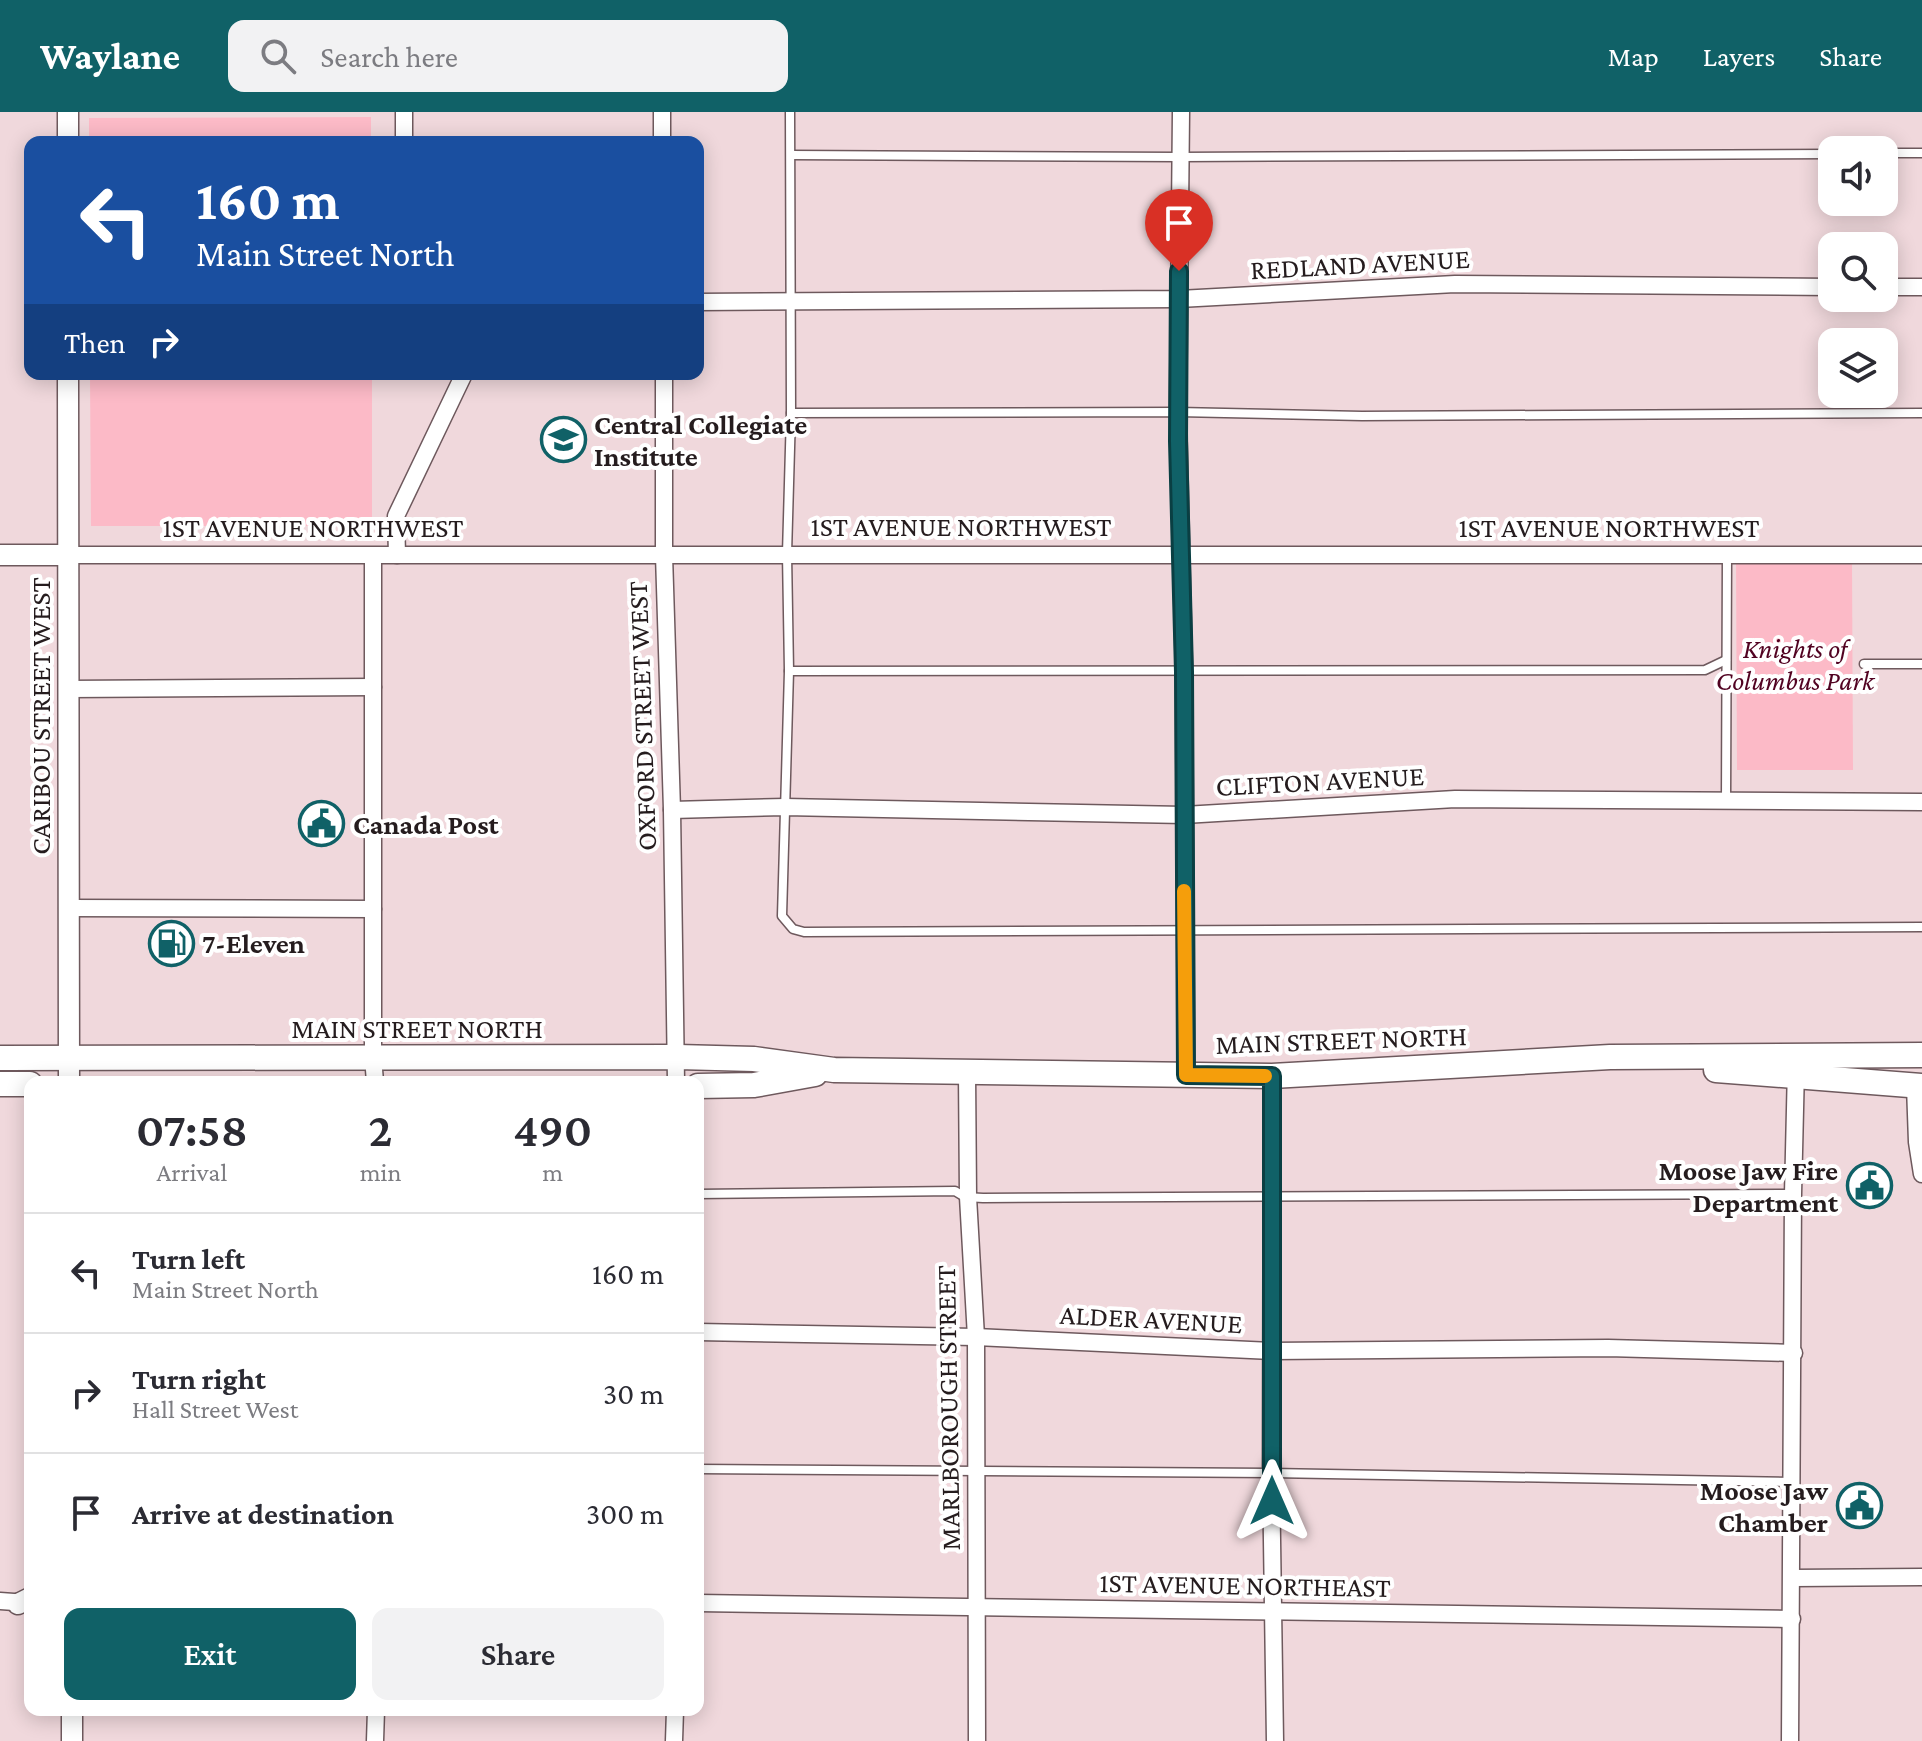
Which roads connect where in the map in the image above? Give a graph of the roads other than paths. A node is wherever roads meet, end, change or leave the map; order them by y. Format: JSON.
{"nodes":[{"id":1,"x":68,"y":112,"type":"edge"},
{"id":2,"x":404,"y":112,"type":"edge"},
{"id":3,"x":662,"y":112,"type":"edge"},
{"id":4,"x":790,"y":112,"type":"edge"},
{"id":5,"x":1181,"y":112,"type":"edge"},
{"id":6,"x":68,"y":136,"type":"edge"},
{"id":7,"x":404,"y":136,"type":"edge"},
{"id":8,"x":662,"y":136,"type":"edge"},
{"id":9,"x":1898,"y":153,"type":"edge"},
{"id":10,"x":1922,"y":153,"type":"edge"},
{"id":11,"x":1818,"y":154,"type":"edge"},
{"id":12,"x":791,"y":155,"type":"junction"},
{"id":13,"x":1180,"y":157,"type":"junction"},
{"id":14,"x":1818,"y":287,"type":"edge"},
{"id":15,"x":1898,"y":287,"type":"edge"},
{"id":16,"x":1922,"y":287,"type":"edge"},
{"id":17,"x":1179,"y":299,"type":"junction"},
{"id":18,"x":790,"y":301,"type":"junction"},
{"id":19,"x":704,"y":302,"type":"edge"},
{"id":20,"x":68,"y":380,"type":"edge"},
{"id":21,"x":461,"y":380,"type":"edge"},
{"id":22,"x":664,"y":380,"type":"edge"},
{"id":23,"x":1178,"y":412,"type":"junction"},
{"id":24,"x":791,"y":413,"type":"junction"},
{"id":25,"x":1922,"y":413,"type":"edge"},
{"id":26,"x":787,"y":554,"type":"junction"},
{"id":27,"x":0,"y":555,"type":"edge"},
{"id":28,"x":68,"y":555,"type":"junction"},
{"id":29,"x":397,"y":555,"type":"junction"},
{"id":30,"x":664,"y":555,"type":"junction"},
{"id":31,"x":1179,"y":555,"type":"junction"},
{"id":32,"x":1727,"y":555,"type":"junction"},
{"id":33,"x":1922,"y":555,"type":"edge"},
{"id":34,"x":373,"y":557,"type":"junction"},
{"id":35,"x":1726,"y":660,"type":"junction"},
{"id":36,"x":1864,"y":664,"type":"dead end"},
{"id":37,"x":1922,"y":664,"type":"edge"},
{"id":38,"x":789,"y":671,"type":"junction"},
{"id":39,"x":1184,"y":672,"type":"junction"},
{"id":40,"x":373,"y":687,"type":"junction"},
{"id":41,"x":68,"y":689,"type":"junction"},
{"id":42,"x":1726,"y":801,"type":"junction"},
{"id":43,"x":1922,"y":802,"type":"edge"},
{"id":44,"x":785,"y":807,"type":"junction"},
{"id":45,"x":672,"y":810,"type":"junction"},
{"id":46,"x":1184,"y":815,"type":"junction"},
{"id":47,"x":68,"y":908,"type":"junction"},
{"id":48,"x":373,"y":909,"type":"junction"},
{"id":49,"x":1922,"y":927,"type":"edge"},
{"id":50,"x":1185,"y":931,"type":"junction"},
{"id":51,"x":1922,"y":1055,"type":"edge"},
{"id":52,"x":373,"y":1057,"type":"junction"},
{"id":53,"x":678,"y":1057,"type":"junction"},
{"id":54,"x":0,"y":1058,"type":"edge"},
{"id":55,"x":1796,"y":1065,"type":"junction"},
{"id":56,"x":69,"y":1070,"type":"edge"},
{"id":57,"x":834,"y":1070,"type":"junction"},
{"id":58,"x":967,"y":1073,"type":"junction"},
{"id":59,"x":1186,"y":1075,"type":"junction"},
{"id":60,"x":375,"y":1076,"type":"edge"},
{"id":61,"x":676,"y":1076,"type":"edge"},
{"id":62,"x":1272,"y":1076,"type":"junction"},
{"id":63,"x":0,"y":1084,"type":"edge"},
{"id":64,"x":24,"y":1084,"type":"edge"},
{"id":65,"x":704,"y":1086,"type":"edge"},
{"id":66,"x":1919,"y":1086,"type":"edge"},
{"id":67,"x":1922,"y":1174,"type":"edge"},
{"id":68,"x":704,"y":1194,"type":"edge"},
{"id":69,"x":1793,"y":1194,"type":"junction"},
{"id":70,"x":1272,"y":1195,"type":"junction"},
{"id":71,"x":968,"y":1197,"type":"junction"},
{"id":72,"x":704,"y":1332,"type":"edge"},
{"id":73,"x":976,"y":1337,"type":"junction"},
{"id":74,"x":1272,"y":1351,"type":"junction"},
{"id":75,"x":1794,"y":1353,"type":"junction"},
{"id":76,"x":704,"y":1469,"type":"edge"},
{"id":77,"x":976,"y":1471,"type":"junction"},
{"id":78,"x":1271,"y":1473,"type":"junction"},
{"id":79,"x":1793,"y":1482,"type":"junction"},
{"id":80,"x":1922,"y":1577,"type":"edge"},
{"id":81,"x":1793,"y":1578,"type":"junction"},
{"id":82,"x":704,"y":1603,"type":"edge"},
{"id":83,"x":978,"y":1607,"type":"junction"},
{"id":84,"x":1272,"y":1611,"type":"junction"},
{"id":85,"x":1792,"y":1619,"type":"junction"},
{"id":86,"x":72,"y":1716,"type":"edge"},
{"id":87,"x":376,"y":1716,"type":"edge"},
{"id":88,"x":675,"y":1716,"type":"edge"},
{"id":89,"x":72,"y":1741,"type":"edge"},
{"id":90,"x":375,"y":1741,"type":"edge"},
{"id":91,"x":674,"y":1741,"type":"edge"},
{"id":92,"x":977,"y":1741,"type":"edge"},
{"id":93,"x":1275,"y":1741,"type":"edge"},
{"id":94,"x":1790,"y":1741,"type":"edge"}],
"edges":[{"from":1,"to":6,"type":"street"},
{"from":2,"to":7,"type":"street"},
{"from":3,"to":8,"type":"street"},
{"from":4,"to":12,"type":"lane"},
{"from":5,"to":13,"type":"street"},
{"from":9,"to":10,"type":"lane"},
{"from":11,"to":13,"type":"lane"},
{"from":12,"to":13,"type":"lane"},
{"from":12,"to":18,"type":"lane"},
{"from":13,"to":17,"type":"street"},
{"from":14,"to":17,"type":"street","name":"REDLAND AVENUE"},
{"from":15,"to":16,"type":"street"},
{"from":17,"to":18,"type":"street","name":"REDLAND AVENUE"},
{"from":17,"to":23,"type":"street"},
{"from":18,"to":19,"type":"street","name":"REDLAND AVENUE"},
{"from":18,"to":24,"type":"lane"},
{"from":20,"to":28,"type":"street","name":"CARIBOU STREET WEST"},
{"from":21,"to":29,"type":"street"},
{"from":22,"to":30,"type":"street","name":"OXFORD STREET WEST"},
{"from":23,"to":24,"type":"lane"},
{"from":23,"to":25,"type":"lane"},
{"from":23,"to":31,"type":"street"},
{"from":24,"to":26,"type":"lane"},
{"from":26,"to":30,"type":"street","name":"1ST AVENUE NORTHWEST"},
{"from":26,"to":31,"type":"street","name":"1ST AVENUE NORTHWEST"},
{"from":26,"to":38,"type":"lane"},
{"from":27,"to":28,"type":"street","name":"1ST AVENUE NORTHWEST"},
{"from":28,"to":34,"type":"street","name":"1ST AVENUE NORTHWEST"},
{"from":28,"to":41,"type":"street","name":"CARIBOU STREET WEST"},
{"from":29,"to":30,"type":"street","name":"1ST AVENUE NORTHWEST"},
{"from":29,"to":34,"type":"street","name":"1ST AVENUE NORTHWEST"},
{"from":30,"to":45,"type":"street","name":"OXFORD STREET WEST"},
{"from":31,"to":32,"type":"street","name":"1ST AVENUE NORTHWEST"},
{"from":31,"to":39,"type":"street"},
{"from":32,"to":33,"type":"street","name":"1ST AVENUE NORTHWEST"},
{"from":32,"to":35,"type":"lane"},
{"from":34,"to":40,"type":"street"},
{"from":35,"to":39,"type":"lane"},
{"from":35,"to":42,"type":"lane"},
{"from":36,"to":37,"type":"lane"},
{"from":38,"to":39,"type":"lane"},
{"from":38,"to":44,"type":"lane"},
{"from":39,"to":46,"type":"street"},
{"from":40,"to":41,"type":"street"},
{"from":40,"to":48,"type":"street"},
{"from":41,"to":47,"type":"street","name":"CARIBOU STREET WEST"},
{"from":42,"to":43,"type":"street","name":"CLIFTON AVENUE"},
{"from":42,"to":46,"type":"street","name":"CLIFTON AVENUE"},
{"from":44,"to":45,"type":"street","name":"CLIFTON AVENUE"},
{"from":44,"to":46,"type":"street","name":"CLIFTON AVENUE"},
{"from":44,"to":50,"type":"lane"},
{"from":45,"to":53,"type":"street","name":"OXFORD STREET WEST"},
{"from":46,"to":50,"type":"street"},
{"from":47,"to":48,"type":"street"},
{"from":47,"to":56,"type":"street","name":"CARIBOU STREET WEST"},
{"from":48,"to":52,"type":"street"},
{"from":49,"to":50,"type":"lane"},
{"from":50,"to":59,"type":"street"},
{"from":51,"to":55,"type":"main road","name":"MAIN STREET NORTH"},
{"from":52,"to":53,"type":"main road","name":"MAIN STREET NORTH"},
{"from":52,"to":56,"type":"main road","name":"MAIN STREET NORTH"},
{"from":52,"to":60,"type":"street"},
{"from":53,"to":57,"type":"main road","name":"MAIN STREET NORTH"},
{"from":53,"to":61,"type":"street","name":"OXFORD STREET WEST"},
{"from":54,"to":56,"type":"main road","name":"MAIN STREET NORTH"},
{"from":55,"to":62,"type":"main road","name":"MAIN STREET NORTH"},
{"from":55,"to":66,"type":"main road","name":"MAIN STREET NORTH"},
{"from":55,"to":69,"type":"street"},
{"from":57,"to":58,"type":"main road","name":"MAIN STREET NORTH"},
{"from":57,"to":65,"type":"main road","name":"MAIN STREET NORTH"},
{"from":58,"to":59,"type":"main road","name":"MAIN STREET NORTH"},
{"from":58,"to":71,"type":"street","name":"MARLBOROUGH STREET"},
{"from":59,"to":62,"type":"main road","name":"MAIN STREET NORTH"},
{"from":62,"to":70,"type":"street"},
{"from":63,"to":64,"type":"main road"},
{"from":66,"to":67,"type":"street"},
{"from":68,"to":71,"type":"lane"},
{"from":69,"to":70,"type":"lane"},
{"from":69,"to":75,"type":"street"},
{"from":70,"to":71,"type":"lane"},
{"from":70,"to":74,"type":"street"},
{"from":71,"to":73,"type":"street","name":"MARLBOROUGH STREET"},
{"from":72,"to":73,"type":"street","name":"ALDER AVENUE"},
{"from":73,"to":74,"type":"street","name":"ALDER AVENUE"},
{"from":73,"to":77,"type":"street","name":"MARLBOROUGH STREET"},
{"from":74,"to":75,"type":"street","name":"ALDER AVENUE"},
{"from":74,"to":78,"type":"street"},
{"from":75,"to":79,"type":"street"},
{"from":76,"to":77,"type":"lane"},
{"from":77,"to":78,"type":"lane"},
{"from":77,"to":83,"type":"street","name":"MARLBOROUGH STREET"},
{"from":78,"to":79,"type":"lane"},
{"from":78,"to":84,"type":"street"},
{"from":79,"to":81,"type":"street"},
{"from":80,"to":81,"type":"street"},
{"from":81,"to":85,"type":"street"},
{"from":82,"to":83,"type":"street","name":"1ST AVENUE NORTHEAST"},
{"from":83,"to":84,"type":"street","name":"1ST AVENUE NORTHEAST"},
{"from":83,"to":92,"type":"street","name":"MARLBOROUGH STREET"},
{"from":84,"to":85,"type":"street","name":"1ST AVENUE NORTHEAST"},
{"from":84,"to":93,"type":"street"},
{"from":85,"to":94,"type":"street"},
{"from":86,"to":89,"type":"street"},
{"from":87,"to":90,"type":"street"},
{"from":88,"to":91,"type":"street"}]}
